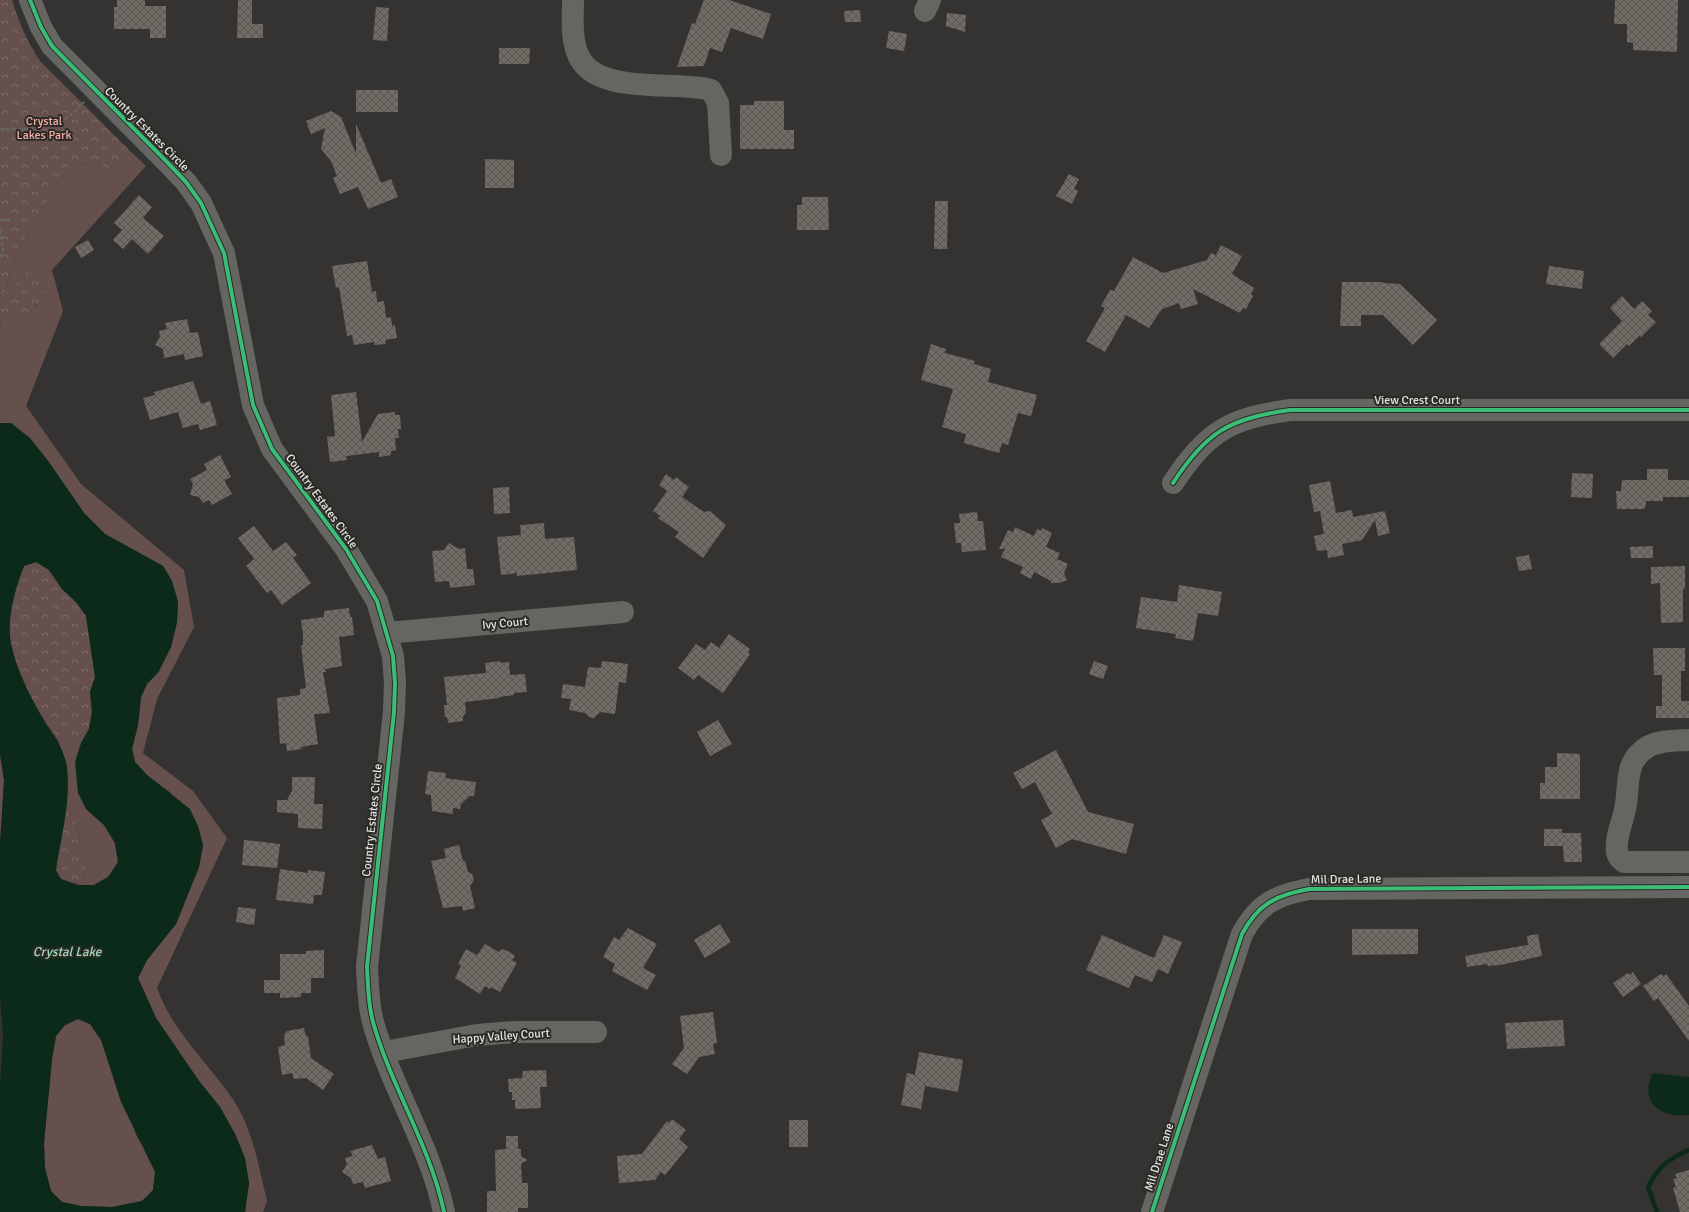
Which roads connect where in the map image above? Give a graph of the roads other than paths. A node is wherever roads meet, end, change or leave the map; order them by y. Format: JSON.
{"nodes":[{"id":1,"x":30,"y":0,"type":"edge"},
{"id":2,"x":573,"y":0,"type":"edge"},
{"id":3,"x":721,"y":155,"type":"dead end"},
{"id":4,"x":1689,"y":410,"type":"edge"},
{"id":5,"x":1173,"y":483,"type":"dead end"},
{"id":6,"x":623,"y":612,"type":"dead end"},
{"id":7,"x":387,"y":633,"type":"junction"},
{"id":8,"x":1689,"y":740,"type":"edge"},
{"id":9,"x":1689,"y":862,"type":"edge"},
{"id":10,"x":1689,"y":887,"type":"edge"},
{"id":11,"x":596,"y":1032,"type":"dead end"},
{"id":12,"x":384,"y":1052,"type":"junction"},
{"id":13,"x":444,"y":1212,"type":"edge"},
{"id":14,"x":1152,"y":1212,"type":"edge"}],
"edges":[{"from":1,"to":7,"type":"street","name":"Country Estates Circle"},
{"from":2,"to":3,"type":"street"},
{"from":4,"to":5,"type":"street","name":"View Crest Court"},
{"from":6,"to":7,"type":"street","name":"Ivy Court"},
{"from":7,"to":12,"type":"street","name":"Country Estates Circle"},
{"from":8,"to":9,"type":"street"},
{"from":10,"to":14,"type":"street","name":"Mil Drae Lane"},
{"from":11,"to":12,"type":"street","name":"Happy Valley Court"},
{"from":12,"to":13,"type":"street","name":"Country Estates Circle"}]}
